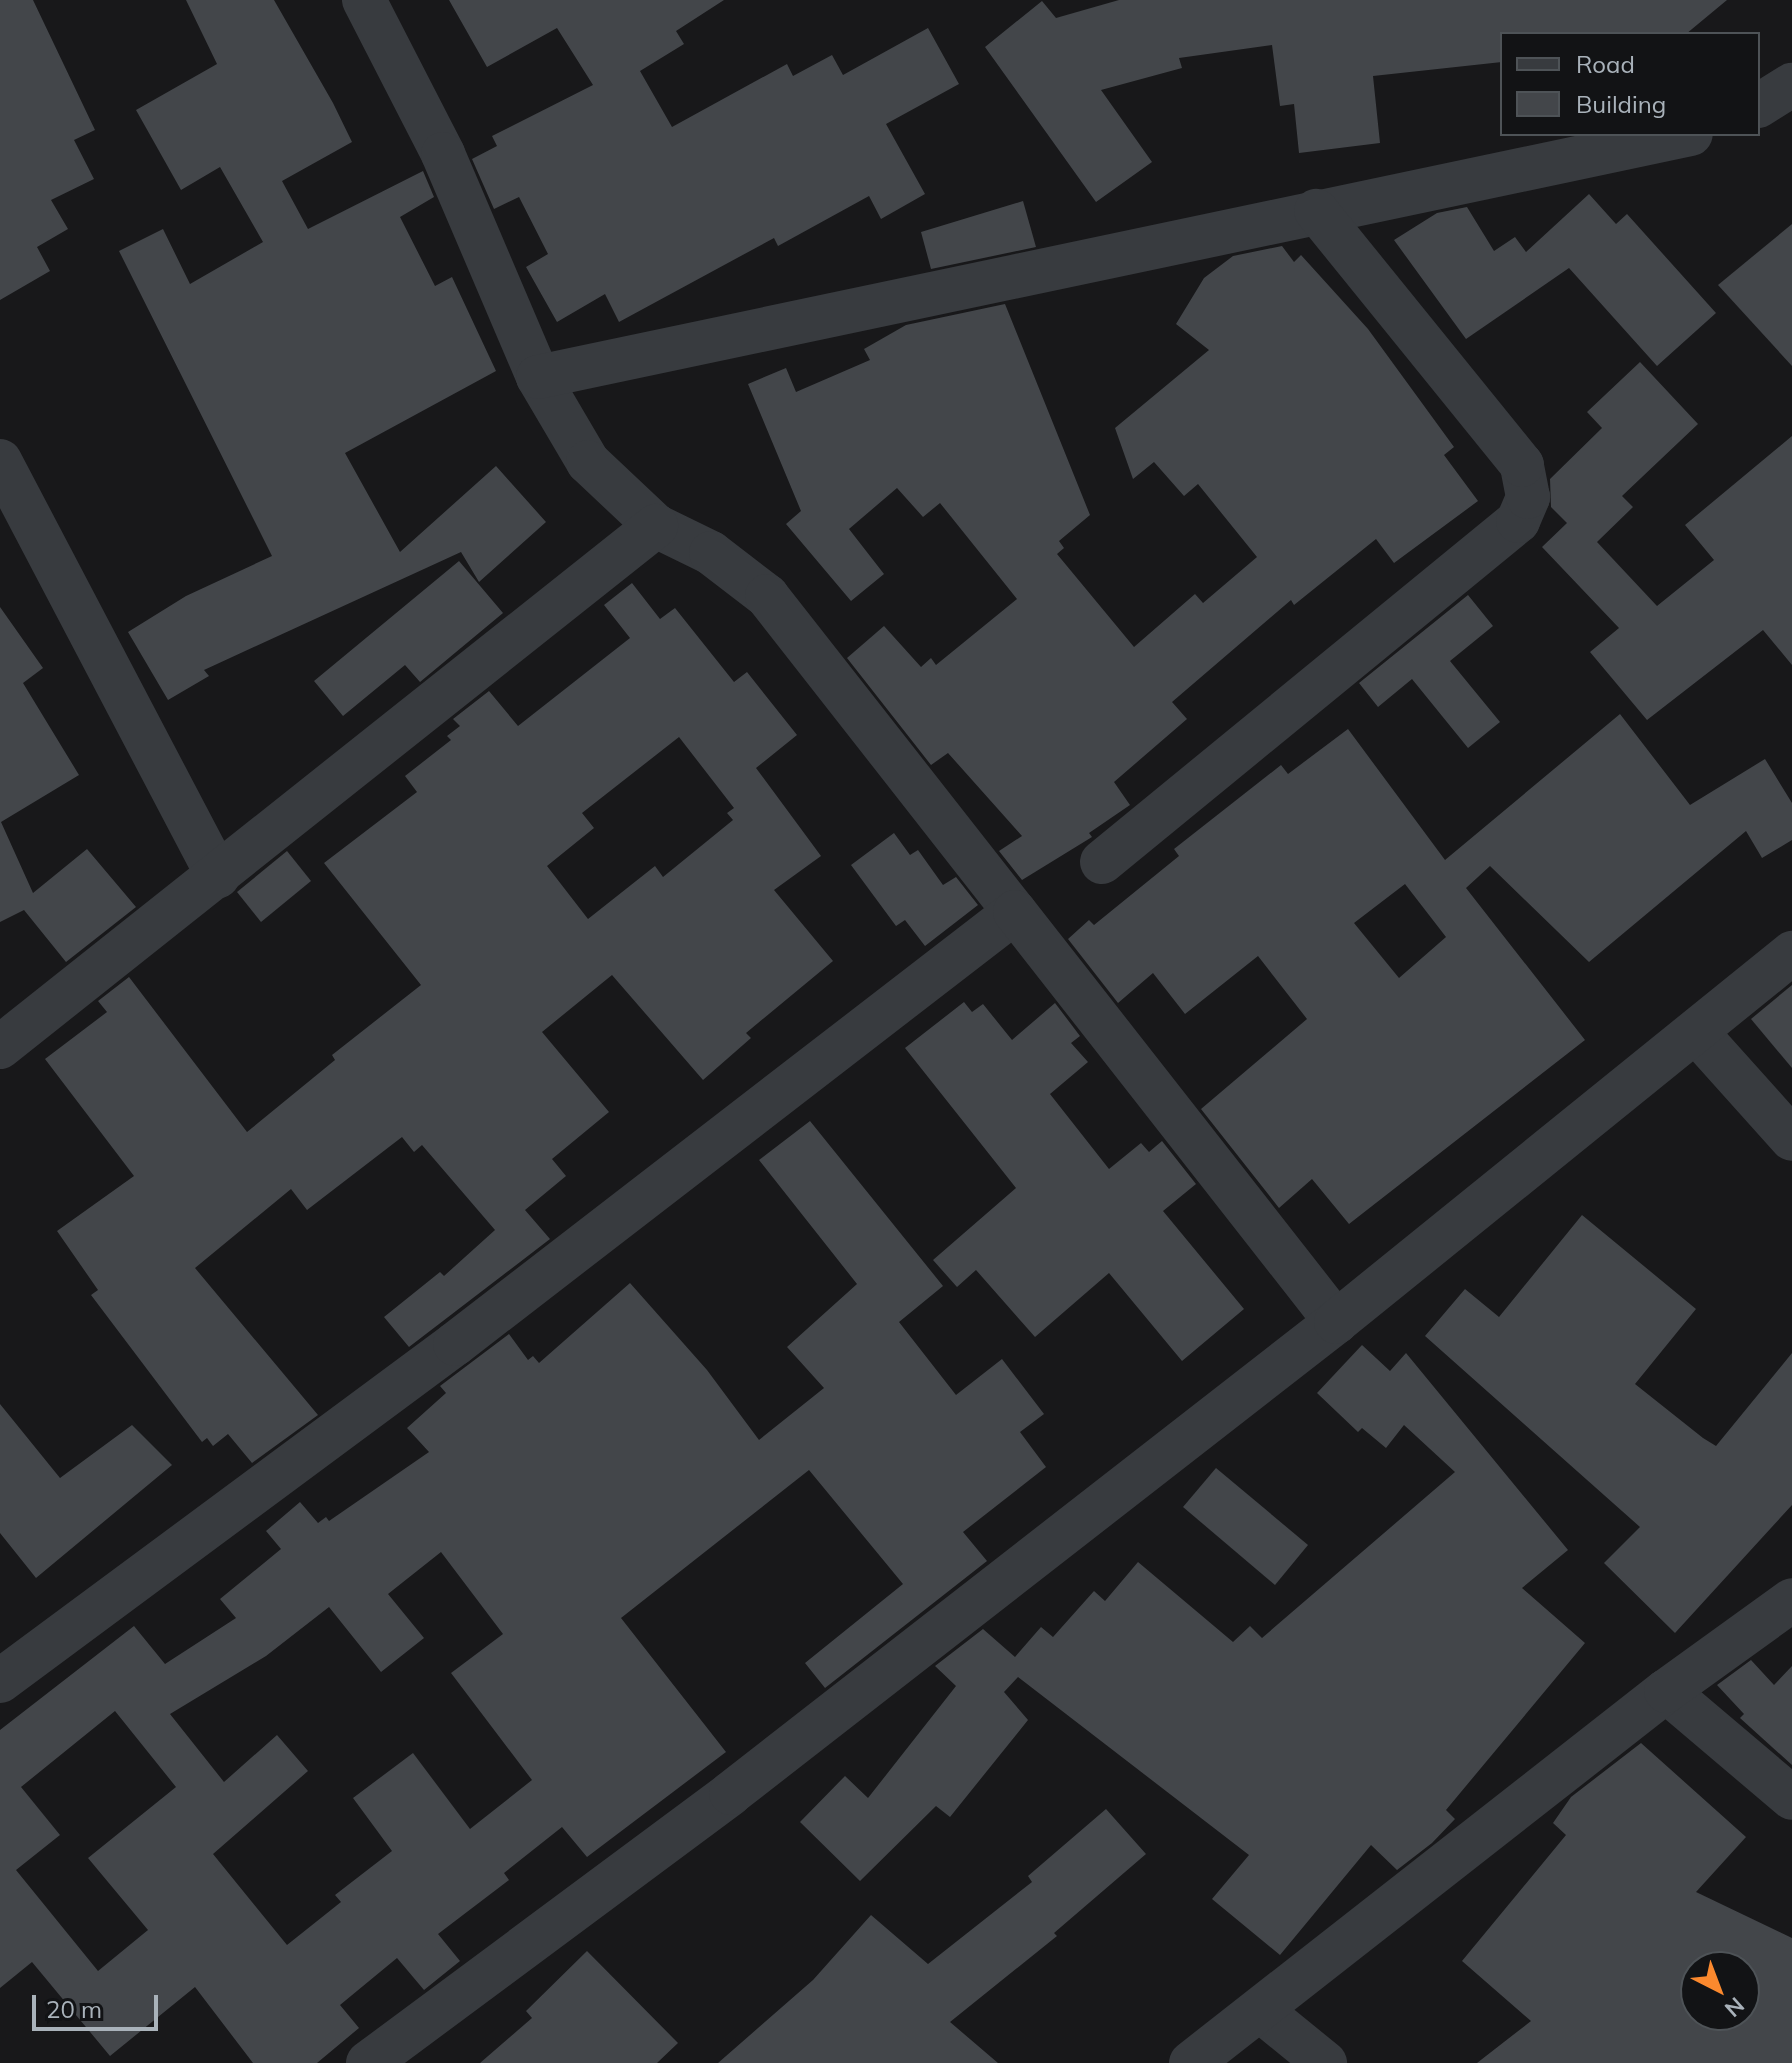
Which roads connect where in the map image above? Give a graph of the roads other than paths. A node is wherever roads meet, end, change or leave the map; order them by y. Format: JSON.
{"nodes":[{"id":1,"x":364,"y":0,"type":"edge"},
{"id":2,"x":1792,"y":85,"type":"edge"},
{"id":3,"x":1760,"y":105,"type":"edge"},
{"id":4,"x":1681,"y":136,"type":"edge"},
{"id":5,"x":1316,"y":211,"type":"junction"},
{"id":6,"x":538,"y":377,"type":"junction"},
{"id":7,"x":0,"y":461,"type":"edge"},
{"id":8,"x":11,"y":508,"type":"edge"},
{"id":9,"x":656,"y":526,"type":"junction"},
{"id":10,"x":1102,"y":862,"type":"dead end"},
{"id":11,"x":218,"y":876,"type":"junction"},
{"id":12,"x":1015,"y":912,"type":"junction"},
{"id":13,"x":1792,"y":953,"type":"edge"},
{"id":14,"x":1697,"y":1033,"type":"junction"},
{"id":15,"x":0,"y":1047,"type":"edge"},
{"id":16,"x":1792,"y":1139,"type":"edge"},
{"id":17,"x":1336,"y":1322,"type":"junction"},
{"id":18,"x":1792,"y":1600,"type":"edge"},
{"id":19,"x":0,"y":1681,"type":"edge"},
{"id":20,"x":1666,"y":1691,"type":"junction"},
{"id":21,"x":1792,"y":1798,"type":"edge"},
{"id":22,"x":1260,"y":2010,"type":"junction"},
{"id":23,"x":368,"y":2063,"type":"edge"},
{"id":24,"x":1191,"y":2063,"type":"edge"},
{"id":25,"x":1325,"y":2063,"type":"edge"}],
"edges":[{"from":1,"to":6,"type":"street"},
{"from":2,"to":3,"type":"street"},
{"from":4,"to":5,"type":"street"},
{"from":5,"to":6,"type":"street"},
{"from":5,"to":10,"type":"street"},
{"from":6,"to":9,"type":"street"},
{"from":7,"to":8,"type":"street"},
{"from":8,"to":11,"type":"street"},
{"from":9,"to":11,"type":"street"},
{"from":9,"to":12,"type":"street"},
{"from":11,"to":15,"type":"street"},
{"from":12,"to":17,"type":"street"},
{"from":12,"to":19,"type":"street"},
{"from":13,"to":14,"type":"street"},
{"from":14,"to":16,"type":"street"},
{"from":14,"to":17,"type":"street"},
{"from":17,"to":23,"type":"street"},
{"from":18,"to":20,"type":"street"},
{"from":20,"to":21,"type":"street"},
{"from":20,"to":22,"type":"street"},
{"from":22,"to":24,"type":"street"},
{"from":22,"to":25,"type":"street"}]}
